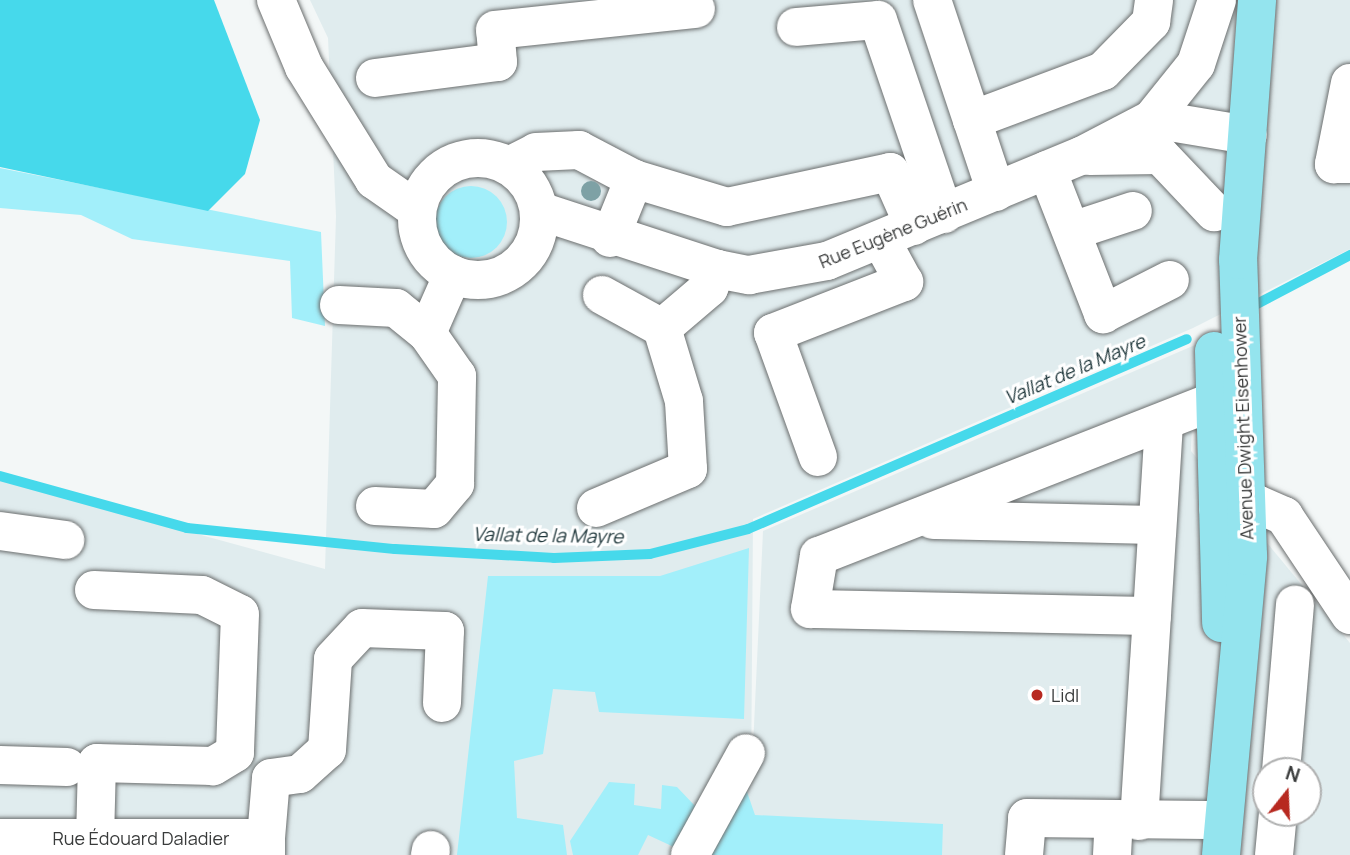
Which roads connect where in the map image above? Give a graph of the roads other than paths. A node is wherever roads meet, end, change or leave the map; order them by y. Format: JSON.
{"nodes":[{"id":1,"x":275,"y":0,"type":"edge"},
{"id":2,"x":932,"y":0,"type":"edge"},
{"id":3,"x":1154,"y":0,"type":"edge"},
{"id":4,"x":1217,"y":0,"type":"edge"},
{"id":5,"x":1232,"y":0,"type":"edge"},
{"id":6,"x":1257,"y":0,"type":"edge"},
{"id":7,"x":1275,"y":0,"type":"edge"},
{"id":8,"x":696,"y":9,"type":"dead end"},
{"id":9,"x":796,"y":27,"type":"dead end"},
{"id":10,"x":375,"y":78,"type":"dead end"},
{"id":11,"x":1350,"y":83,"type":"edge"},
{"id":12,"x":972,"y":120,"type":"junction"},
{"id":13,"x":1235,"y":133,"type":"junction"},
{"id":14,"x":1156,"y":137,"type":"junction"},
{"id":15,"x":1064,"y":163,"type":"junction"},
{"id":16,"x":1350,"y":164,"type":"edge"},
{"id":17,"x":509,"y":166,"type":"junction"},
{"id":18,"x":634,"y":179,"type":"junction"},
{"id":19,"x":996,"y":192,"type":"junction"},
{"id":20,"x":417,"y":210,"type":"junction"},
{"id":21,"x":540,"y":211,"type":"junction"},
{"id":22,"x":1133,"y":211,"type":"dead end"},
{"id":23,"x":1214,"y":212,"type":"junction"},
{"id":24,"x":913,"y":227,"type":"junction"},
{"id":25,"x":1072,"y":231,"type":"junction"},
{"id":26,"x":610,"y":238,"type":"junction"},
{"id":27,"x":1237,"y":260,"type":"junction"},
{"id":28,"x":717,"y":270,"type":"junction"},
{"id":29,"x":453,"y":274,"type":"junction"},
{"id":30,"x":1170,"y":280,"type":"dead end"},
{"id":31,"x":602,"y":295,"type":"dead end"},
{"id":32,"x":339,"y":305,"type":"dead end"},
{"id":33,"x":662,"y":328,"type":"junction"},
{"id":34,"x":427,"y":333,"type":"junction"},
{"id":35,"x":1227,"y":396,"type":"junction"},
{"id":36,"x":1164,"y":422,"type":"junction"},
{"id":37,"x":818,"y":457,"type":"dead end"},
{"id":38,"x":375,"y":506,"type":"dead end"},
{"id":39,"x":1233,"y":506,"type":"junction"},
{"id":40,"x":596,"y":508,"type":"dead end"},
{"id":41,"x":913,"y":519,"type":"junction"},
{"id":42,"x":1157,"y":525,"type":"junction"},
{"id":43,"x":0,"y":531,"type":"edge"},
{"id":44,"x":65,"y":540,"type":"dead end"},
{"id":45,"x":94,"y":590,"type":"dead end"},
{"id":46,"x":1295,"y":605,"type":"dead end"},
{"id":47,"x":1350,"y":615,"type":"edge"},
{"id":48,"x":1152,"y":617,"type":"junction"},
{"id":49,"x":442,"y":703,"type":"dead end"},
{"id":50,"x":1232,"y":744,"type":"junction"},
{"id":51,"x":746,"y":752,"type":"dead end"},
{"id":52,"x":1275,"y":757,"type":"edge"},
{"id":53,"x":1282,"y":757,"type":"edge"},
{"id":54,"x":0,"y":765,"type":"edge"},
{"id":55,"x":67,"y":767,"type":"dead end"},
{"id":56,"x":1277,"y":827,"type":"edge"},
{"id":57,"x":1122,"y":833,"type":"edge"},
{"id":58,"x":1204,"y":837,"type":"edge"},
{"id":59,"x":0,"y":838,"type":"edge"},
{"id":60,"x":95,"y":838,"type":"junction"},
{"id":61,"x":266,"y":847,"type":"edge"},
{"id":62,"x":690,"y":855,"type":"edge"},
{"id":63,"x":1024,"y":855,"type":"edge"},
{"id":64,"x":1221,"y":855,"type":"edge"},
{"id":65,"x":1275,"y":855,"type":"edge"}],
"edges":[{"from":1,"to":20,"type":"street"},
{"from":2,"to":12,"type":"street"},
{"from":3,"to":12,"type":"street"},
{"from":4,"to":14,"type":"street","name":"Rue Eugène Guérin"},
{"from":5,"to":13,"type":"main road","name":"Avenue Dwight Eisenhower"},
{"from":6,"to":13,"type":"main road","name":"Avenue Dwight Eisenhower"},
{"from":7,"to":27,"type":"street"},
{"from":8,"to":10,"type":"street"},
{"from":9,"to":24,"type":"street"},
{"from":11,"to":16,"type":"street"},
{"from":12,"to":19,"type":"street"},
{"from":13,"to":14,"type":"street"},
{"from":13,"to":23,"type":"main road","name":"Avenue Dwight Eisenhower"},
{"from":13,"to":27,"type":"main road","name":"Avenue Dwight Eisenhower"},
{"from":14,"to":15,"type":"street","name":"Rue Eugène Guérin"},
{"from":14,"to":23,"type":"street"},
{"from":15,"to":19,"type":"street","name":"Rue Eugène Guérin"},
{"from":15,"to":25,"type":"street"},
{"from":17,"to":18,"type":"street"},
{"from":17,"to":20,"type":"street"},
{"from":17,"to":21,"type":"street"},
{"from":18,"to":24,"type":"street"},
{"from":18,"to":26,"type":"street"},
{"from":19,"to":24,"type":"street","name":"Rue Eugène Guérin"},
{"from":20,"to":29,"type":"street"},
{"from":21,"to":26,"type":"street","name":"Rue Eugène Guérin"},
{"from":21,"to":29,"type":"street"},
{"from":22,"to":25,"type":"street"},
{"from":23,"to":35,"type":"main road","name":"Avenue Dwight Eisenhower"},
{"from":24,"to":28,"type":"street","name":"Rue Eugène Guérin"},
{"from":24,"to":37,"type":"street"},
{"from":25,"to":30,"type":"street"},
{"from":26,"to":28,"type":"street","name":"Rue Eugène Guérin"},
{"from":27,"to":35,"type":"main road","name":"Avenue Dwight Eisenhower"},
{"from":28,"to":33,"type":"street"},
{"from":29,"to":34,"type":"street"},
{"from":31,"to":33,"type":"street"},
{"from":32,"to":34,"type":"street"},
{"from":33,"to":40,"type":"street"},
{"from":34,"to":38,"type":"street"},
{"from":35,"to":36,"type":"street"},
{"from":35,"to":39,"type":"main road","name":"Avenue Dwight Eisenhower"},
{"from":36,"to":41,"type":"street"},
{"from":36,"to":42,"type":"street"},
{"from":39,"to":47,"type":"street"},
{"from":39,"to":50,"type":"main road","name":"Avenue Dwight Eisenhower"},
{"from":39,"to":58,"type":"main road","name":"Avenue Dwight Eisenhower"},
{"from":41,"to":42,"type":"street"},
{"from":41,"to":48,"type":"street"},
{"from":42,"to":48,"type":"street"},
{"from":43,"to":44,"type":"street"},
{"from":45,"to":60,"type":"street"},
{"from":46,"to":53,"type":"street"},
{"from":48,"to":57,"type":"street"},
{"from":49,"to":61,"type":"street"},
{"from":50,"to":52,"type":"street"},
{"from":50,"to":64,"type":"main road","name":"Avenue Dwight Eisenhower"},
{"from":51,"to":62,"type":"street"},
{"from":54,"to":55,"type":"street"},
{"from":56,"to":65,"type":"street"},
{"from":57,"to":58,"type":"street"},
{"from":57,"to":63,"type":"street"},
{"from":59,"to":60,"type":"street","name":"Rue Édouard Daladier"},
{"from":60,"to":61,"type":"street","name":"Rue Édouard Daladier"}]}
